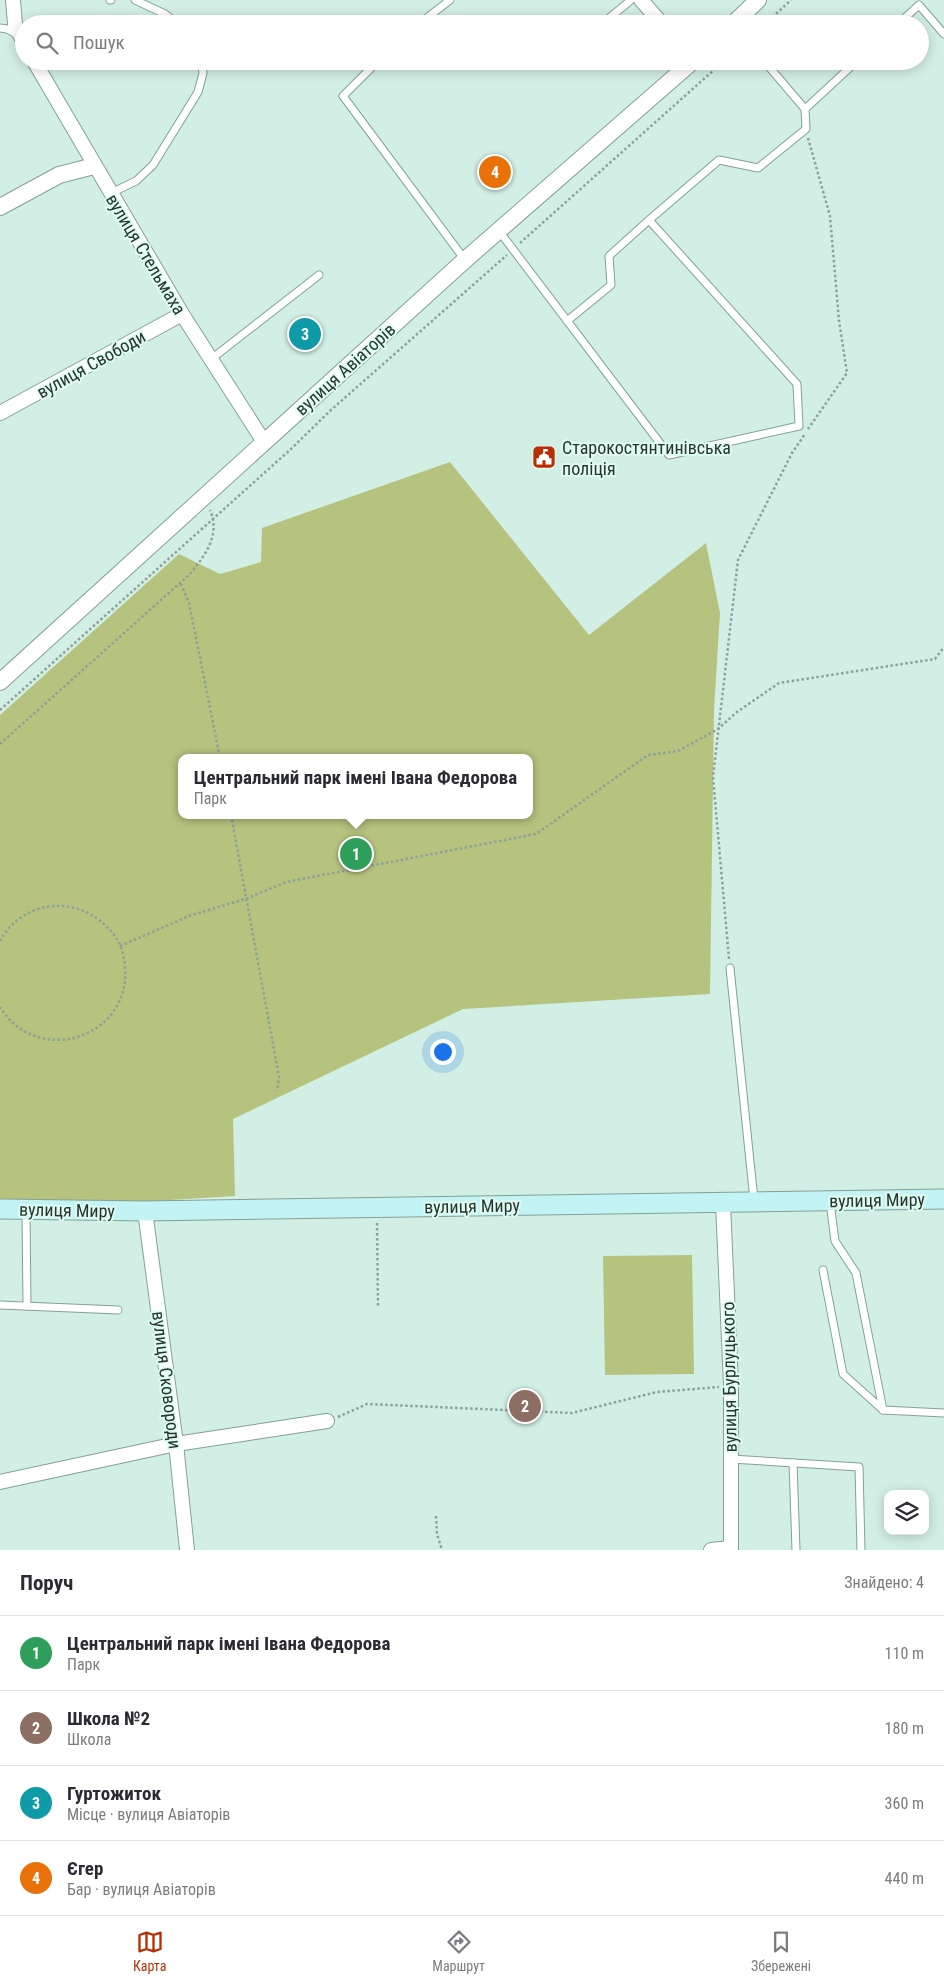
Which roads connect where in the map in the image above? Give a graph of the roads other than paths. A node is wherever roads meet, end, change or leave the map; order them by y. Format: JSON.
{"nodes":[{"id":1,"x":12,"y":0,"type":"edge"},
{"id":2,"x":135,"y":0,"type":"edge"},
{"id":3,"x":450,"y":0,"type":"edge"},
{"id":4,"x":631,"y":0,"type":"edge"},
{"id":5,"x":641,"y":0,"type":"edge"},
{"id":6,"x":758,"y":0,"type":"edge"},
{"id":7,"x":166,"y":15,"type":"edge"},
{"id":8,"x":431,"y":15,"type":"edge"},
{"id":9,"x":613,"y":15,"type":"edge"},
{"id":10,"x":654,"y":15,"type":"edge"},
{"id":11,"x":742,"y":15,"type":"edge"},
{"id":12,"x":907,"y":15,"type":"edge"},
{"id":13,"x":928,"y":15,"type":"edge"},
{"id":14,"x":929,"y":16,"type":"edge"},
{"id":15,"x":15,"y":21,"type":"edge"},
{"id":16,"x":0,"y":28,"type":"edge"},
{"id":17,"x":15,"y":34,"type":"edge"},
{"id":18,"x":944,"y":34,"type":"edge"},
{"id":19,"x":39,"y":70,"type":"edge"},
{"id":20,"x":202,"y":70,"type":"edge"},
{"id":21,"x":369,"y":70,"type":"edge"},
{"id":22,"x":683,"y":70,"type":"edge"},
{"id":23,"x":772,"y":70,"type":"edge"},
{"id":24,"x":847,"y":70,"type":"edge"},
{"id":25,"x":805,"y":108,"type":"junction"},
{"id":26,"x":94,"y":166,"type":"junction"},
{"id":27,"x":110,"y":193,"type":"junction"},
{"id":28,"x":0,"y":207,"type":"edge"},
{"id":29,"x":649,"y":220,"type":"junction"},
{"id":30,"x":499,"y":231,"type":"junction"},
{"id":31,"x":466,"y":260,"type":"junction"},
{"id":32,"x":319,"y":275,"type":"dead end"},
{"id":33,"x":182,"y":314,"type":"junction"},
{"id":34,"x":567,"y":321,"type":"junction"},
{"id":35,"x":210,"y":360,"type":"junction"},
{"id":36,"x":0,"y":413,"type":"edge"},
{"id":37,"x":264,"y":442,"type":"junction"},
{"id":38,"x":0,"y":682,"type":"edge"},
{"id":39,"x":730,"y":968,"type":"road end"},
{"id":40,"x":944,"y":1199,"type":"edge"},
{"id":41,"x":754,"y":1202,"type":"junction"},
{"id":42,"x":830,"y":1202,"type":"junction"},
{"id":43,"x":723,"y":1204,"type":"junction"},
{"id":44,"x":0,"y":1209,"type":"edge"},
{"id":45,"x":26,"y":1209,"type":"junction"},
{"id":46,"x":145,"y":1211,"type":"junction"},
{"id":47,"x":823,"y":1270,"type":"dead end"},
{"id":48,"x":0,"y":1305,"type":"edge"},
{"id":49,"x":27,"y":1306,"type":"junction"},
{"id":50,"x":118,"y":1310,"type":"dead end"},
{"id":51,"x":883,"y":1410,"type":"junction"},
{"id":52,"x":944,"y":1413,"type":"edge"},
{"id":53,"x":327,"y":1421,"type":"road end"},
{"id":54,"x":176,"y":1444,"type":"junction"},
{"id":55,"x":731,"y":1459,"type":"junction"},
{"id":56,"x":793,"y":1463,"type":"junction"},
{"id":57,"x":0,"y":1482,"type":"edge"},
{"id":58,"x":731,"y":1549,"type":"edge"},
{"id":59,"x":187,"y":1550,"type":"edge"},
{"id":60,"x":710,"y":1550,"type":"edge"},
{"id":61,"x":796,"y":1550,"type":"edge"},
{"id":62,"x":860,"y":1550,"type":"edge"}],
"edges":[{"from":1,"to":15,"type":"street"},
{"from":2,"to":7,"type":"lane"},
{"from":3,"to":8,"type":"lane"},
{"from":4,"to":9,"type":"lane"},
{"from":5,"to":10,"type":"street"},
{"from":6,"to":11,"type":"street"},
{"from":12,"to":13,"type":"lane"},
{"from":14,"to":18,"type":"lane"},
{"from":16,"to":17,"type":"lane"},
{"from":19,"to":26,"type":"street","name":"вулиця Стельмаха"},
{"from":20,"to":27,"type":"lane"},
{"from":21,"to":31,"type":"lane"},
{"from":22,"to":30,"type":"street","name":"вулиця Авіаторів"},
{"from":23,"to":25,"type":"lane"},
{"from":24,"to":25,"type":"lane"},
{"from":25,"to":29,"type":"lane"},
{"from":26,"to":27,"type":"street","name":"вулиця Стельмаха"},
{"from":26,"to":28,"type":"street"},
{"from":27,"to":33,"type":"street","name":"вулиця Стельмаха"},
{"from":29,"to":34,"type":"lane"},
{"from":29,"to":34,"type":"lane"},
{"from":30,"to":31,"type":"street","name":"вулиця Авіаторів"},
{"from":30,"to":34,"type":"lane"},
{"from":31,"to":37,"type":"street","name":"вулиця Авіаторів"},
{"from":32,"to":35,"type":"lane"},
{"from":33,"to":35,"type":"street","name":"вулиця Стельмаха"},
{"from":33,"to":36,"type":"street","name":"вулиця Свободи"},
{"from":35,"to":37,"type":"street","name":"вулиця Стельмаха"},
{"from":37,"to":38,"type":"street","name":"вулиця Авіаторів"},
{"from":39,"to":41,"type":"lane"},
{"from":40,"to":42,"type":"main road","name":"вулиця Миру"},
{"from":41,"to":42,"type":"main road","name":"вулиця Миру"},
{"from":41,"to":43,"type":"main road","name":"вулиця Миру"},
{"from":42,"to":51,"type":"lane"},
{"from":43,"to":46,"type":"main road","name":"вулиця Миру"},
{"from":43,"to":55,"type":"street","name":"вулиця Бурлуцького"},
{"from":44,"to":45,"type":"main road","name":"вулиця Миру"},
{"from":45,"to":46,"type":"main road","name":"вулиця Миру"},
{"from":45,"to":49,"type":"lane"},
{"from":46,"to":54,"type":"street","name":"вулиця Сковороди"},
{"from":47,"to":51,"type":"lane"},
{"from":48,"to":49,"type":"lane"},
{"from":49,"to":50,"type":"lane"},
{"from":51,"to":52,"type":"lane"},
{"from":53,"to":54,"type":"street"},
{"from":54,"to":57,"type":"street"},
{"from":54,"to":59,"type":"street","name":"вулиця Сковороди"},
{"from":55,"to":56,"type":"lane"},
{"from":55,"to":58,"type":"street","name":"вулиця Бурлуцького"},
{"from":56,"to":61,"type":"lane"},
{"from":56,"to":62,"type":"lane"},
{"from":58,"to":60,"type":"street"}]}
